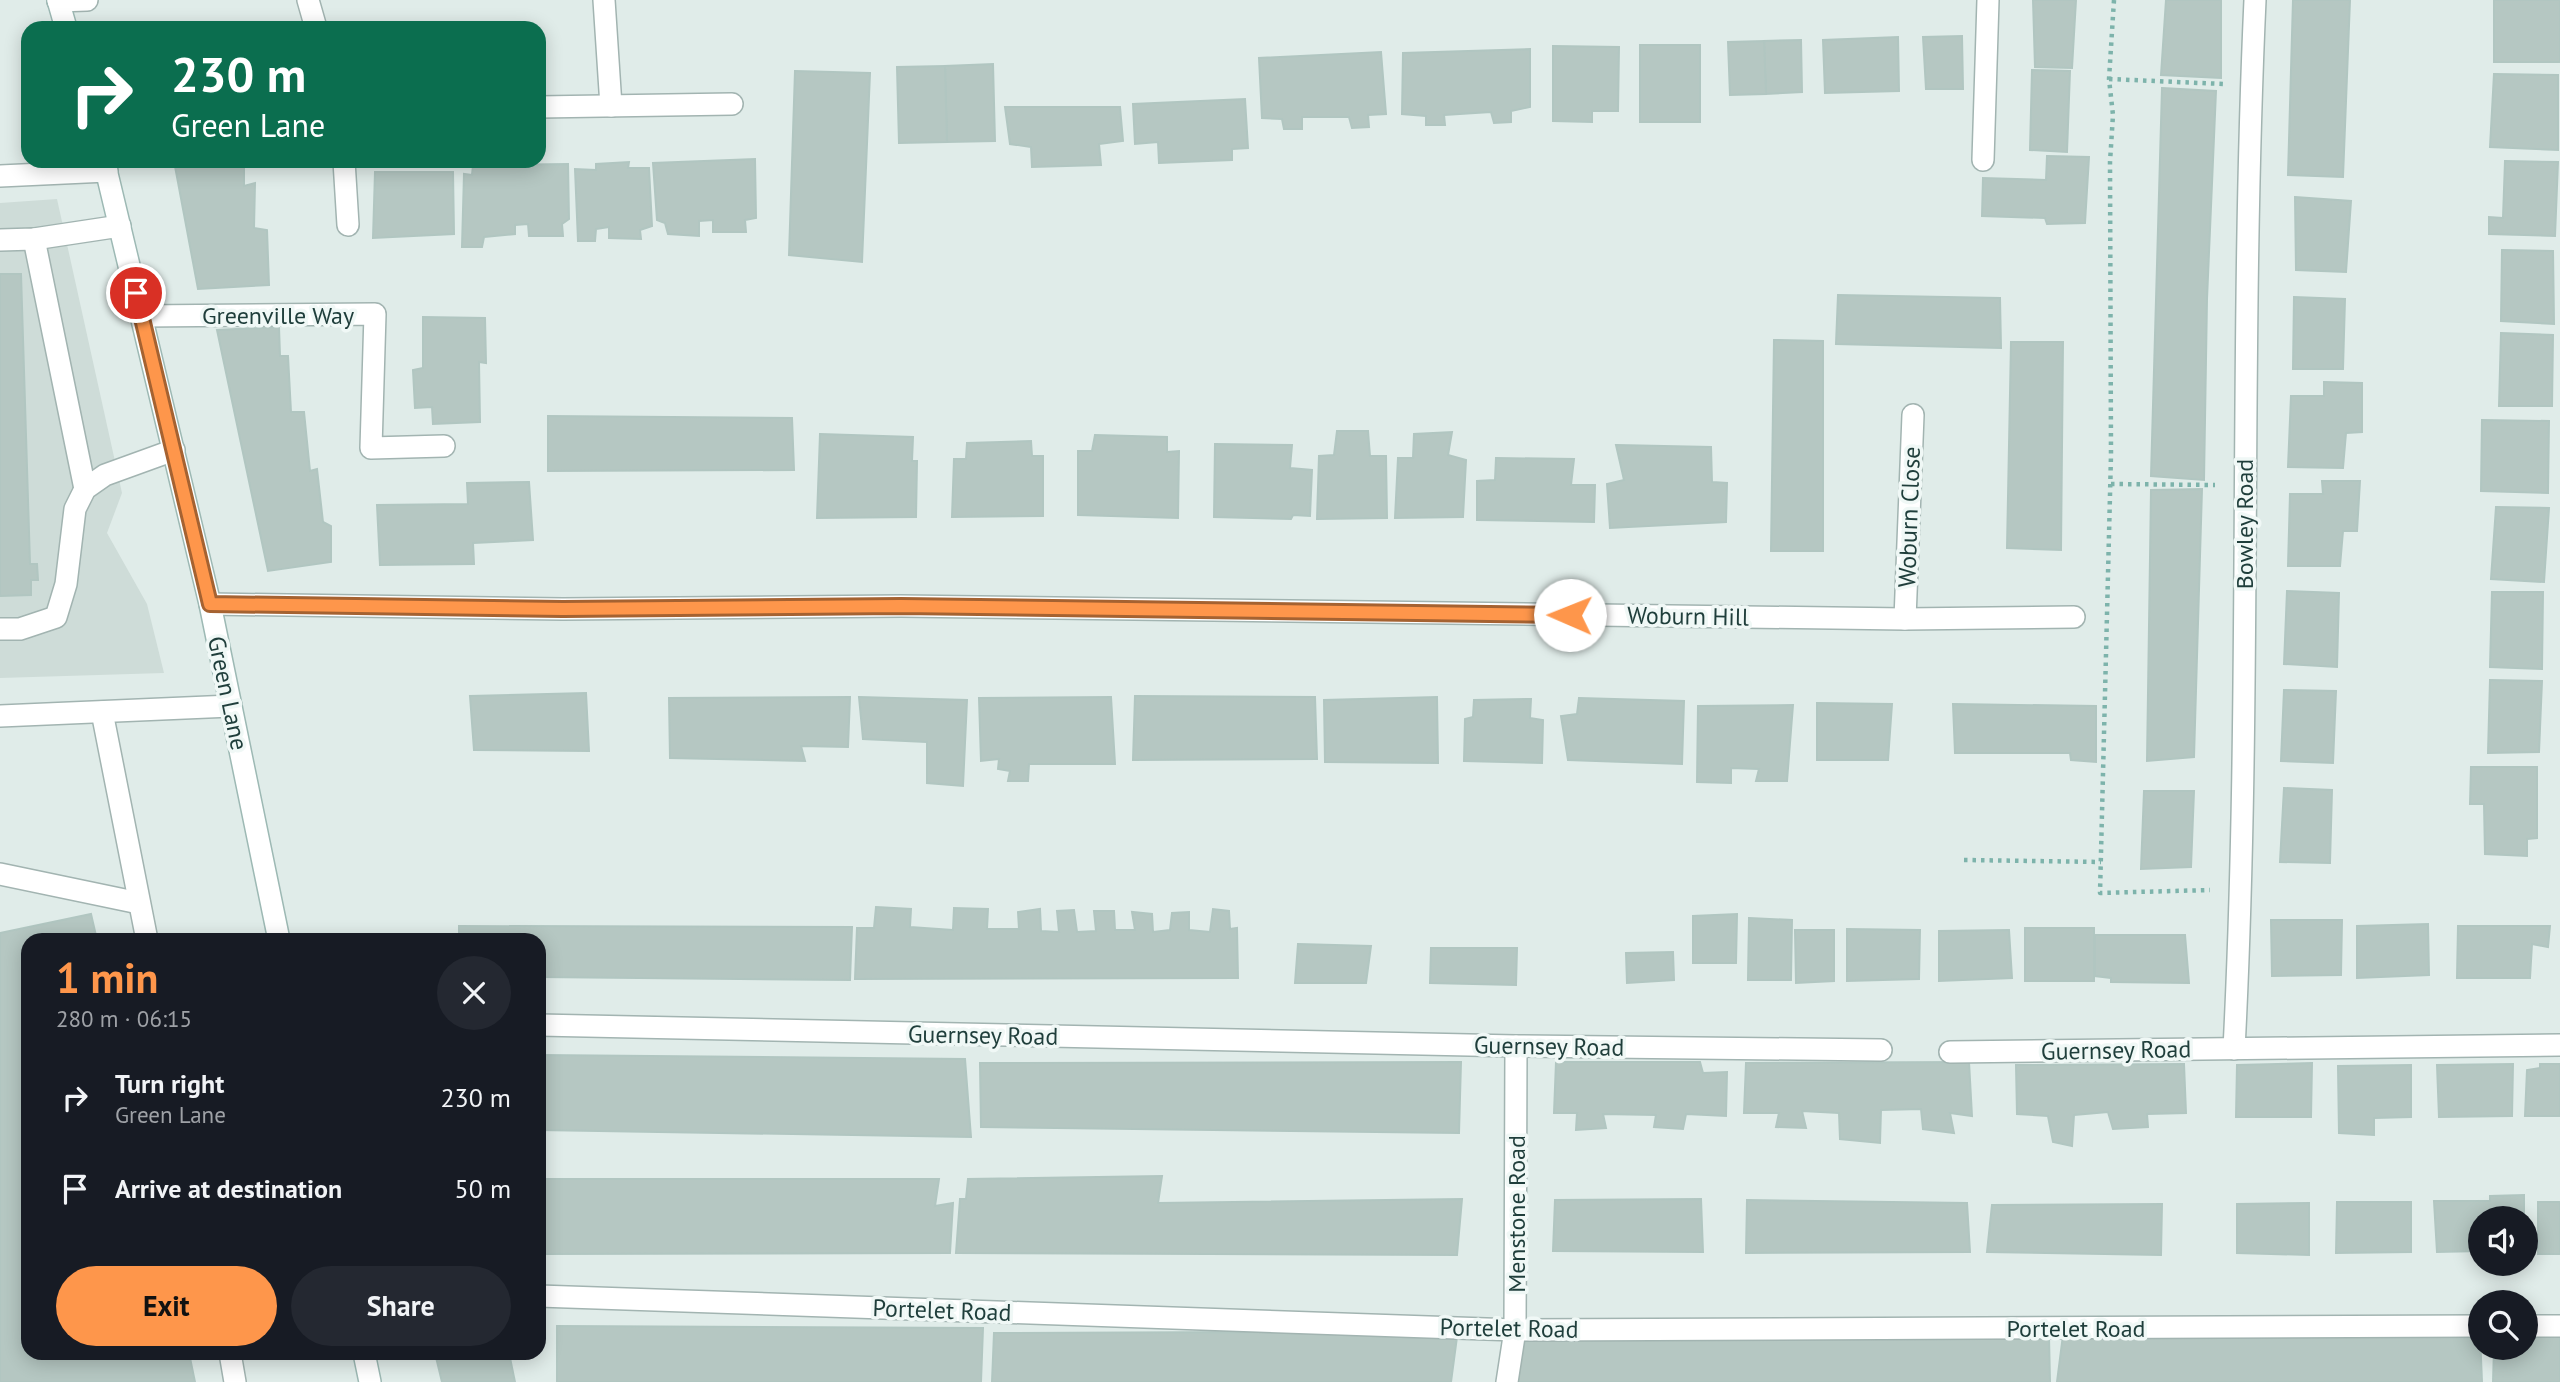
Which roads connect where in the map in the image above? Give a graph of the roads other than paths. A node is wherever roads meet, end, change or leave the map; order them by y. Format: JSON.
{"nodes":[{"id":1,"x":58,"y":0,"type":"edge"},
{"id":2,"x":87,"y":0,"type":"edge"},
{"id":3,"x":308,"y":0,"type":"edge"},
{"id":4,"x":604,"y":0,"type":"edge"},
{"id":5,"x":1988,"y":0,"type":"edge"},
{"id":6,"x":2255,"y":0,"type":"edge"},
{"id":7,"x":64,"y":21,"type":"edge"},
{"id":8,"x":314,"y":21,"type":"edge"},
{"id":9,"x":732,"y":104,"type":"dead end"},
{"id":10,"x":611,"y":106,"type":"junction"},
{"id":11,"x":546,"y":107,"type":"edge"},
{"id":12,"x":1983,"y":160,"type":"dead end"},
{"id":13,"x":84,"y":168,"type":"edge"},
{"id":14,"x":106,"y":168,"type":"edge"},
{"id":15,"x":344,"y":168,"type":"edge"},
{"id":16,"x":0,"y":176,"type":"edge"},
{"id":17,"x":348,"y":225,"type":"dead end"},
{"id":18,"x":120,"y":226,"type":"junction"},
{"id":19,"x":34,"y":239,"type":"junction"},
{"id":20,"x":0,"y":240,"type":"edge"},
{"id":21,"x":141,"y":316,"type":"junction"},
{"id":22,"x":1913,"y":415,"type":"dead end"},
{"id":23,"x":444,"y":446,"type":"dead end"},
{"id":24,"x":174,"y":450,"type":"junction"},
{"id":25,"x":85,"y":489,"type":"junction"},
{"id":26,"x":210,"y":604,"type":"junction"},
{"id":27,"x":2074,"y":617,"type":"dead end"},
{"id":28,"x":1905,"y":619,"type":"junction"},
{"id":29,"x":0,"y":629,"type":"edge"},
{"id":30,"x":231,"y":706,"type":"junction"},
{"id":31,"x":102,"y":712,"type":"junction"},
{"id":32,"x":0,"y":716,"type":"edge"},
{"id":33,"x":0,"y":874,"type":"edge"},
{"id":34,"x":139,"y":903,"type":"junction"},
{"id":35,"x":145,"y":933,"type":"edge"},
{"id":36,"x":278,"y":933,"type":"edge"},
{"id":37,"x":546,"y":1026,"type":"edge"},
{"id":38,"x":2560,"y":1045,"type":"edge"},
{"id":39,"x":1516,"y":1046,"type":"junction"},
{"id":40,"x":2234,"y":1049,"type":"junction"},
{"id":41,"x":1881,"y":1050,"type":"dead end"},
{"id":42,"x":1950,"y":1052,"type":"dead end"},
{"id":43,"x":546,"y":1296,"type":"edge"},
{"id":44,"x":2468,"y":1326,"type":"edge"},
{"id":45,"x":2538,"y":1326,"type":"edge"},
{"id":46,"x":2560,"y":1326,"type":"edge"},
{"id":47,"x":1515,"y":1330,"type":"junction"},
{"id":48,"x":231,"y":1360,"type":"edge"},
{"id":49,"x":365,"y":1360,"type":"edge"},
{"id":50,"x":235,"y":1382,"type":"edge"},
{"id":51,"x":370,"y":1382,"type":"edge"},
{"id":52,"x":1507,"y":1382,"type":"edge"}],
"edges":[{"from":1,"to":2,"type":"street"},
{"from":1,"to":7,"type":"street"},
{"from":3,"to":8,"type":"street"},
{"from":4,"to":10,"type":"street"},
{"from":5,"to":12,"type":"street"},
{"from":6,"to":40,"type":"street","name":"Bowley Road"},
{"from":9,"to":10,"type":"street"},
{"from":10,"to":11,"type":"street"},
{"from":13,"to":16,"type":"street"},
{"from":14,"to":18,"type":"street","name":"Green Lane"},
{"from":15,"to":17,"type":"street"},
{"from":18,"to":19,"type":"street"},
{"from":18,"to":21,"type":"street","name":"Green Lane"},
{"from":19,"to":20,"type":"street"},
{"from":19,"to":25,"type":"street"},
{"from":21,"to":23,"type":"street","name":"Greenville Way"},
{"from":21,"to":24,"type":"street","name":"Green Lane"},
{"from":22,"to":28,"type":"street","name":"Woburn Close"},
{"from":24,"to":25,"type":"street"},
{"from":24,"to":26,"type":"street","name":"Green Lane"},
{"from":25,"to":29,"type":"street"},
{"from":26,"to":28,"type":"street","name":"Woburn Hill"},
{"from":26,"to":30,"type":"street","name":"Green Lane"},
{"from":27,"to":28,"type":"street","name":"Woburn Hill"},
{"from":30,"to":31,"type":"street"},
{"from":30,"to":36,"type":"street","name":"Green Lane"},
{"from":31,"to":32,"type":"street"},
{"from":31,"to":34,"type":"street"},
{"from":33,"to":34,"type":"street"},
{"from":34,"to":35,"type":"street"},
{"from":37,"to":39,"type":"street","name":"Guernsey Road"},
{"from":38,"to":40,"type":"street","name":"Guernsey Road"},
{"from":39,"to":41,"type":"street","name":"Guernsey Road"},
{"from":39,"to":47,"type":"street","name":"Menstone Road"},
{"from":40,"to":42,"type":"street","name":"Guernsey Road"},
{"from":43,"to":47,"type":"street","name":"Portelet Road"},
{"from":44,"to":47,"type":"street","name":"Portelet Road"},
{"from":45,"to":46,"type":"street"},
{"from":47,"to":52,"type":"street","name":"Menstone Road"},
{"from":48,"to":50,"type":"street"},
{"from":49,"to":51,"type":"street"}]}
